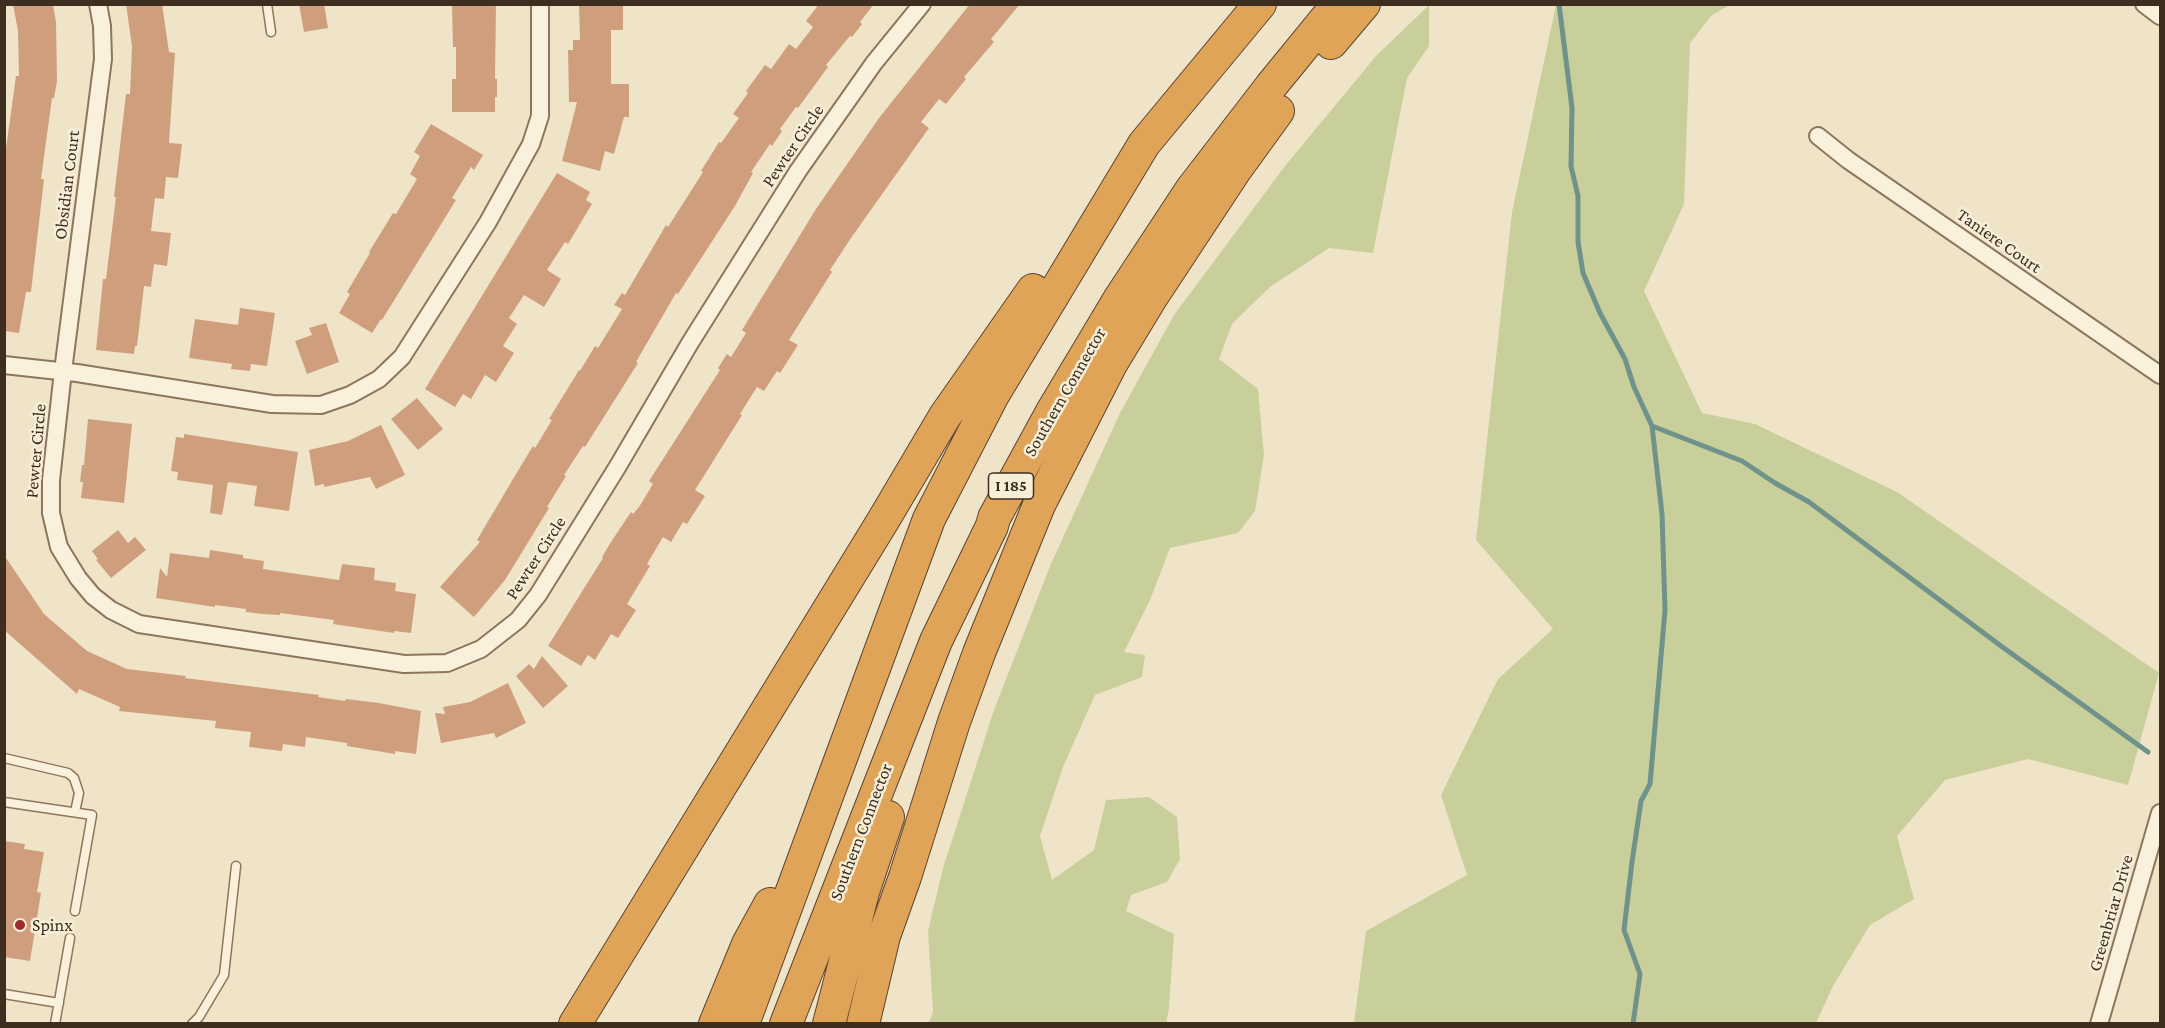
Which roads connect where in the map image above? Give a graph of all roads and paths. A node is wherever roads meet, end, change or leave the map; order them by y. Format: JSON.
{"nodes":[{"id":1,"x":98,"y":4,"type":"edge"},
{"id":2,"x":267,"y":4,"type":"edge"},
{"id":3,"x":540,"y":4,"type":"edge"},
{"id":4,"x":922,"y":4,"type":"edge"},
{"id":5,"x":1260,"y":4,"type":"edge"},
{"id":6,"x":1338,"y":4,"type":"edge"},
{"id":7,"x":1364,"y":4,"type":"edge"},
{"id":8,"x":2144,"y":4,"type":"edge"},
{"id":9,"x":2160,"y":16,"type":"edge"},
{"id":10,"x":271,"y":32,"type":"dead end"},
{"id":11,"x":1818,"y":136,"type":"dead end"},
{"id":12,"x":1144,"y":144,"type":"junction"},
{"id":13,"x":4,"y":365,"type":"edge"},
{"id":14,"x":63,"y":371,"type":"junction"},
{"id":15,"x":2160,"y":375,"type":"edge"},
{"id":16,"x":981,"y":548,"type":"junction"},
{"id":17,"x":4,"y":758,"type":"edge"},
{"id":18,"x":826,"y":797,"type":"junction"},
{"id":19,"x":4,"y":802,"type":"edge"},
{"id":20,"x":75,"y":812,"type":"junction"},
{"id":21,"x":2160,"y":813,"type":"edge"},
{"id":22,"x":236,"y":866,"type":"dead end"},
{"id":23,"x":905,"y":877,"type":"junction"},
{"id":24,"x":75,"y":911,"type":"dead end"},
{"id":25,"x":70,"y":938,"type":"dead end"},
{"id":26,"x":4,"y":994,"type":"edge"},
{"id":27,"x":59,"y":1004,"type":"junction"},
{"id":28,"x":55,"y":1023,"type":"edge"},
{"id":29,"x":192,"y":1023,"type":"edge"},
{"id":30,"x":575,"y":1023,"type":"edge"},
{"id":31,"x":715,"y":1023,"type":"edge"},
{"id":32,"x":743,"y":1023,"type":"edge"},
{"id":33,"x":786,"y":1023,"type":"edge"},
{"id":34,"x":829,"y":1023,"type":"edge"},
{"id":35,"x":863,"y":1023,"type":"edge"},
{"id":36,"x":876,"y":1023,"type":"edge"},
{"id":37,"x":2099,"y":1023,"type":"edge"}],
"edges":[{"from":1,"to":14,"type":"street","name":"Obsidian Court"},
{"from":2,"to":10,"type":"lane"},
{"from":3,"to":14,"type":"street"},
{"from":4,"to":14,"type":"street","name":"Pewter Circle"},
{"from":5,"to":12,"type":"highway"},
{"from":6,"to":16,"type":"highway","name":"Southern Connector","number":"I 185"},
{"from":7,"to":23,"type":"highway"},
{"from":8,"to":9,"type":"street"},
{"from":11,"to":15,"type":"street","name":"Taniere Court"},
{"from":12,"to":18,"type":"highway"},
{"from":12,"to":30,"type":"highway"},
{"from":13,"to":14,"type":"street"},
{"from":16,"to":33,"type":"highway","name":"Southern Connector","number":"I 185"},
{"from":16,"to":34,"type":"highway"},
{"from":17,"to":20,"type":"lane"},
{"from":18,"to":31,"type":"highway"},
{"from":18,"to":32,"type":"highway"},
{"from":19,"to":20,"type":"lane"},
{"from":20,"to":24,"type":"lane"},
{"from":21,"to":37,"type":"street","name":"Greenbriar Drive"},
{"from":22,"to":29,"type":"lane"},
{"from":23,"to":35,"type":"highway"},
{"from":23,"to":36,"type":"highway"},
{"from":25,"to":27,"type":"lane"},
{"from":26,"to":27,"type":"lane"},
{"from":27,"to":28,"type":"lane"}]}
